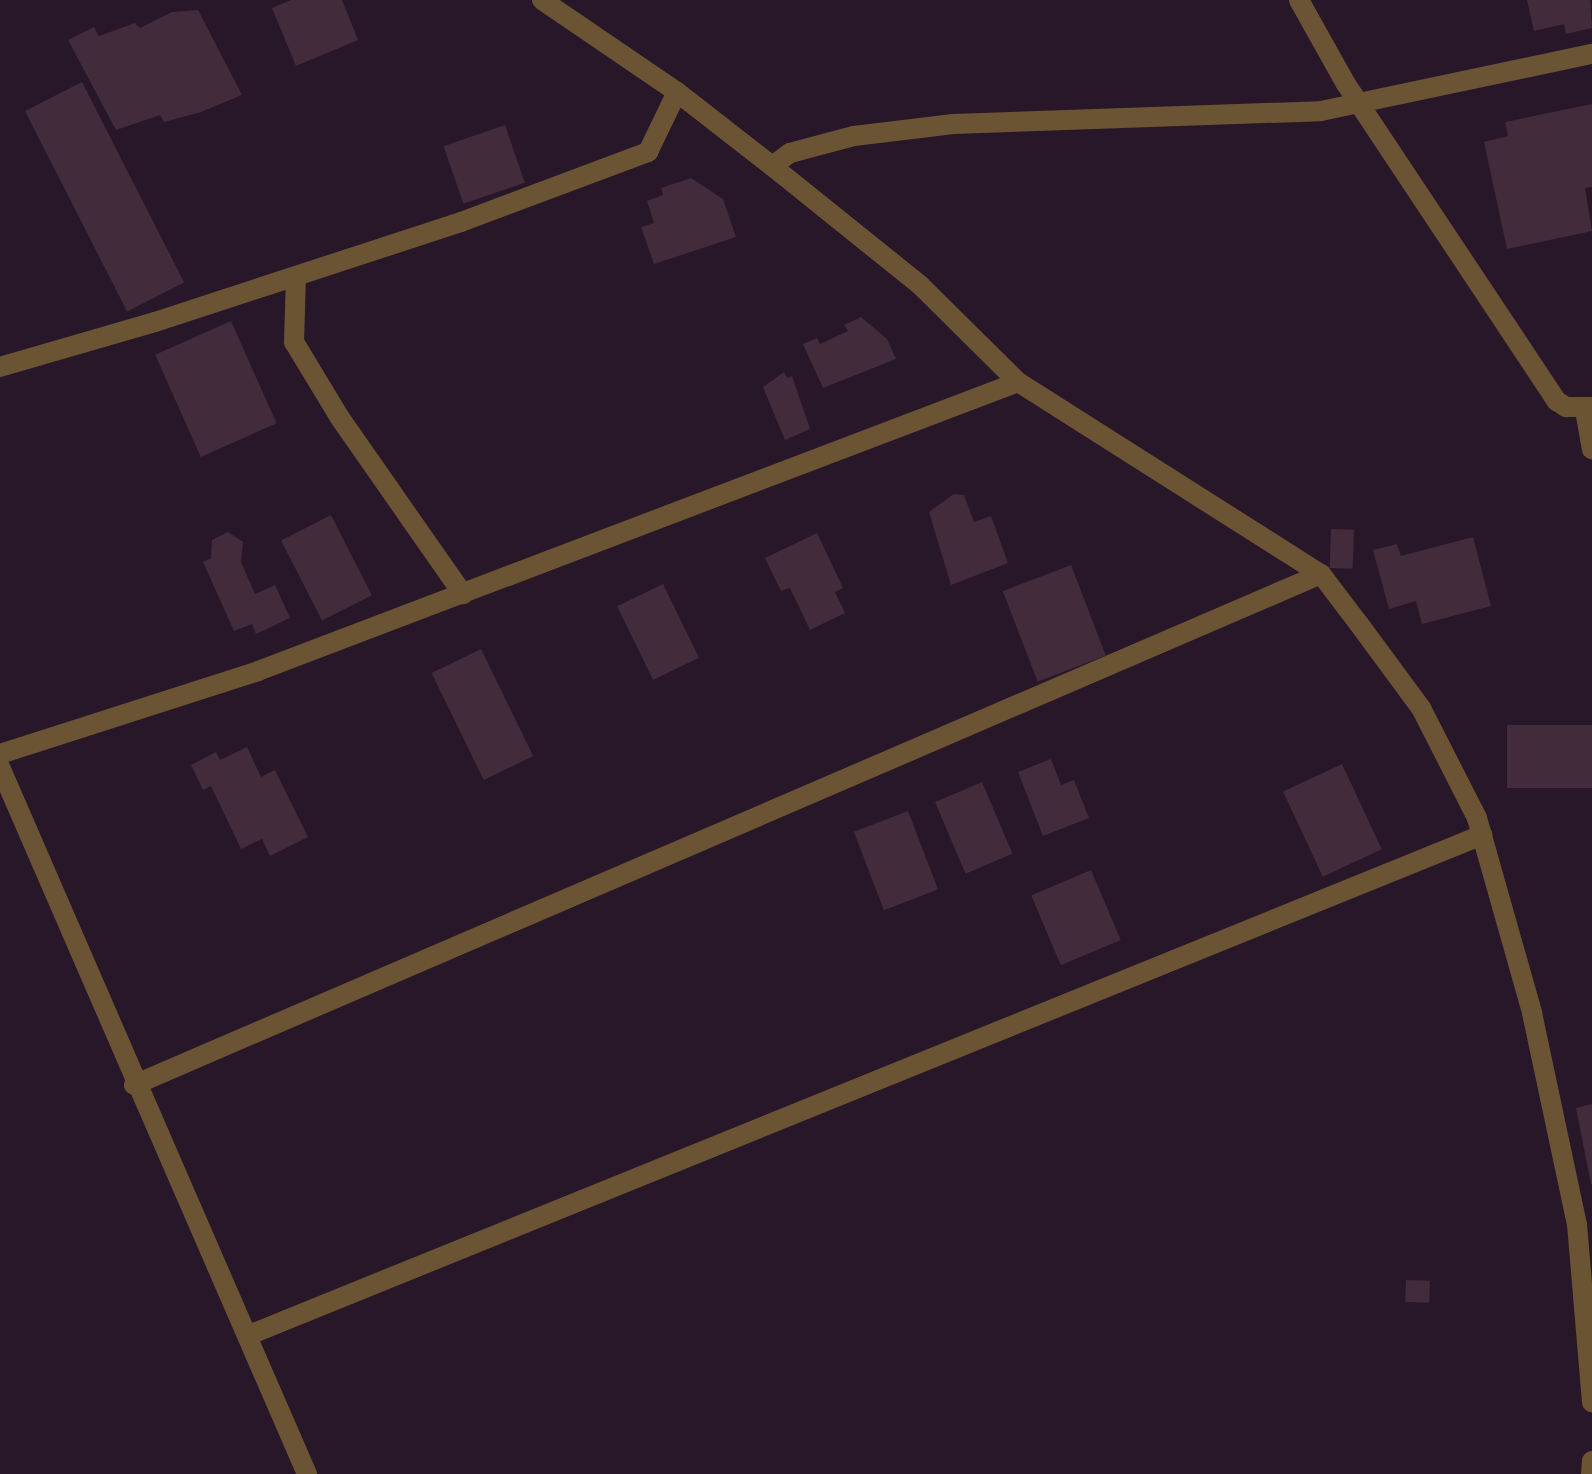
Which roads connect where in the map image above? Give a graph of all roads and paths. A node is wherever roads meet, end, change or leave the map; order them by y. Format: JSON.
{"nodes":[{"id":1,"x":542,"y":0,"type":"edge"},
{"id":2,"x":1299,"y":0,"type":"edge"},
{"id":3,"x":1592,"y":54,"type":"edge"},
{"id":4,"x":677,"y":92,"type":"junction"},
{"id":5,"x":1361,"y":105,"type":"junction"},
{"id":6,"x":772,"y":166,"type":"junction"},
{"id":7,"x":296,"y":276,"type":"junction"},
{"id":8,"x":0,"y":367,"type":"edge"},
{"id":9,"x":1018,"y":382,"type":"junction"},
{"id":10,"x":1588,"y":408,"type":"edge"},
{"id":11,"x":1592,"y":449,"type":"edge"},
{"id":12,"x":1321,"y":574,"type":"junction"},
{"id":13,"x":463,"y":594,"type":"junction"},
{"id":14,"x":0,"y":754,"type":"edge"},
{"id":15,"x":0,"y":767,"type":"edge"},
{"id":16,"x":1482,"y":835,"type":"junction"},
{"id":17,"x":134,"y":1085,"type":"junction"},
{"id":18,"x":249,"y":1335,"type":"junction"},
{"id":19,"x":1592,"y":1402,"type":"edge"},
{"id":20,"x":1592,"y":1461,"type":"edge"},
{"id":21,"x":307,"y":1474,"type":"edge"},
{"id":22,"x":1591,"y":1474,"type":"edge"}],
"edges":[{"from":1,"to":4,"type":"street"},
{"from":2,"to":5,"type":"street"},
{"from":3,"to":5,"type":"street"},
{"from":4,"to":6,"type":"street"},
{"from":4,"to":7,"type":"street"},
{"from":5,"to":6,"type":"street"},
{"from":5,"to":10,"type":"street"},
{"from":6,"to":9,"type":"street"},
{"from":7,"to":8,"type":"street"},
{"from":7,"to":13,"type":"street"},
{"from":9,"to":12,"type":"street"},
{"from":9,"to":13,"type":"street"},
{"from":10,"to":11,"type":"street"},
{"from":12,"to":16,"type":"street"},
{"from":12,"to":17,"type":"street"},
{"from":13,"to":14,"type":"street"},
{"from":15,"to":17,"type":"street"},
{"from":16,"to":18,"type":"street"},
{"from":16,"to":19,"type":"street"},
{"from":17,"to":18,"type":"street"},
{"from":18,"to":21,"type":"street"},
{"from":20,"to":22,"type":"street"}]}
